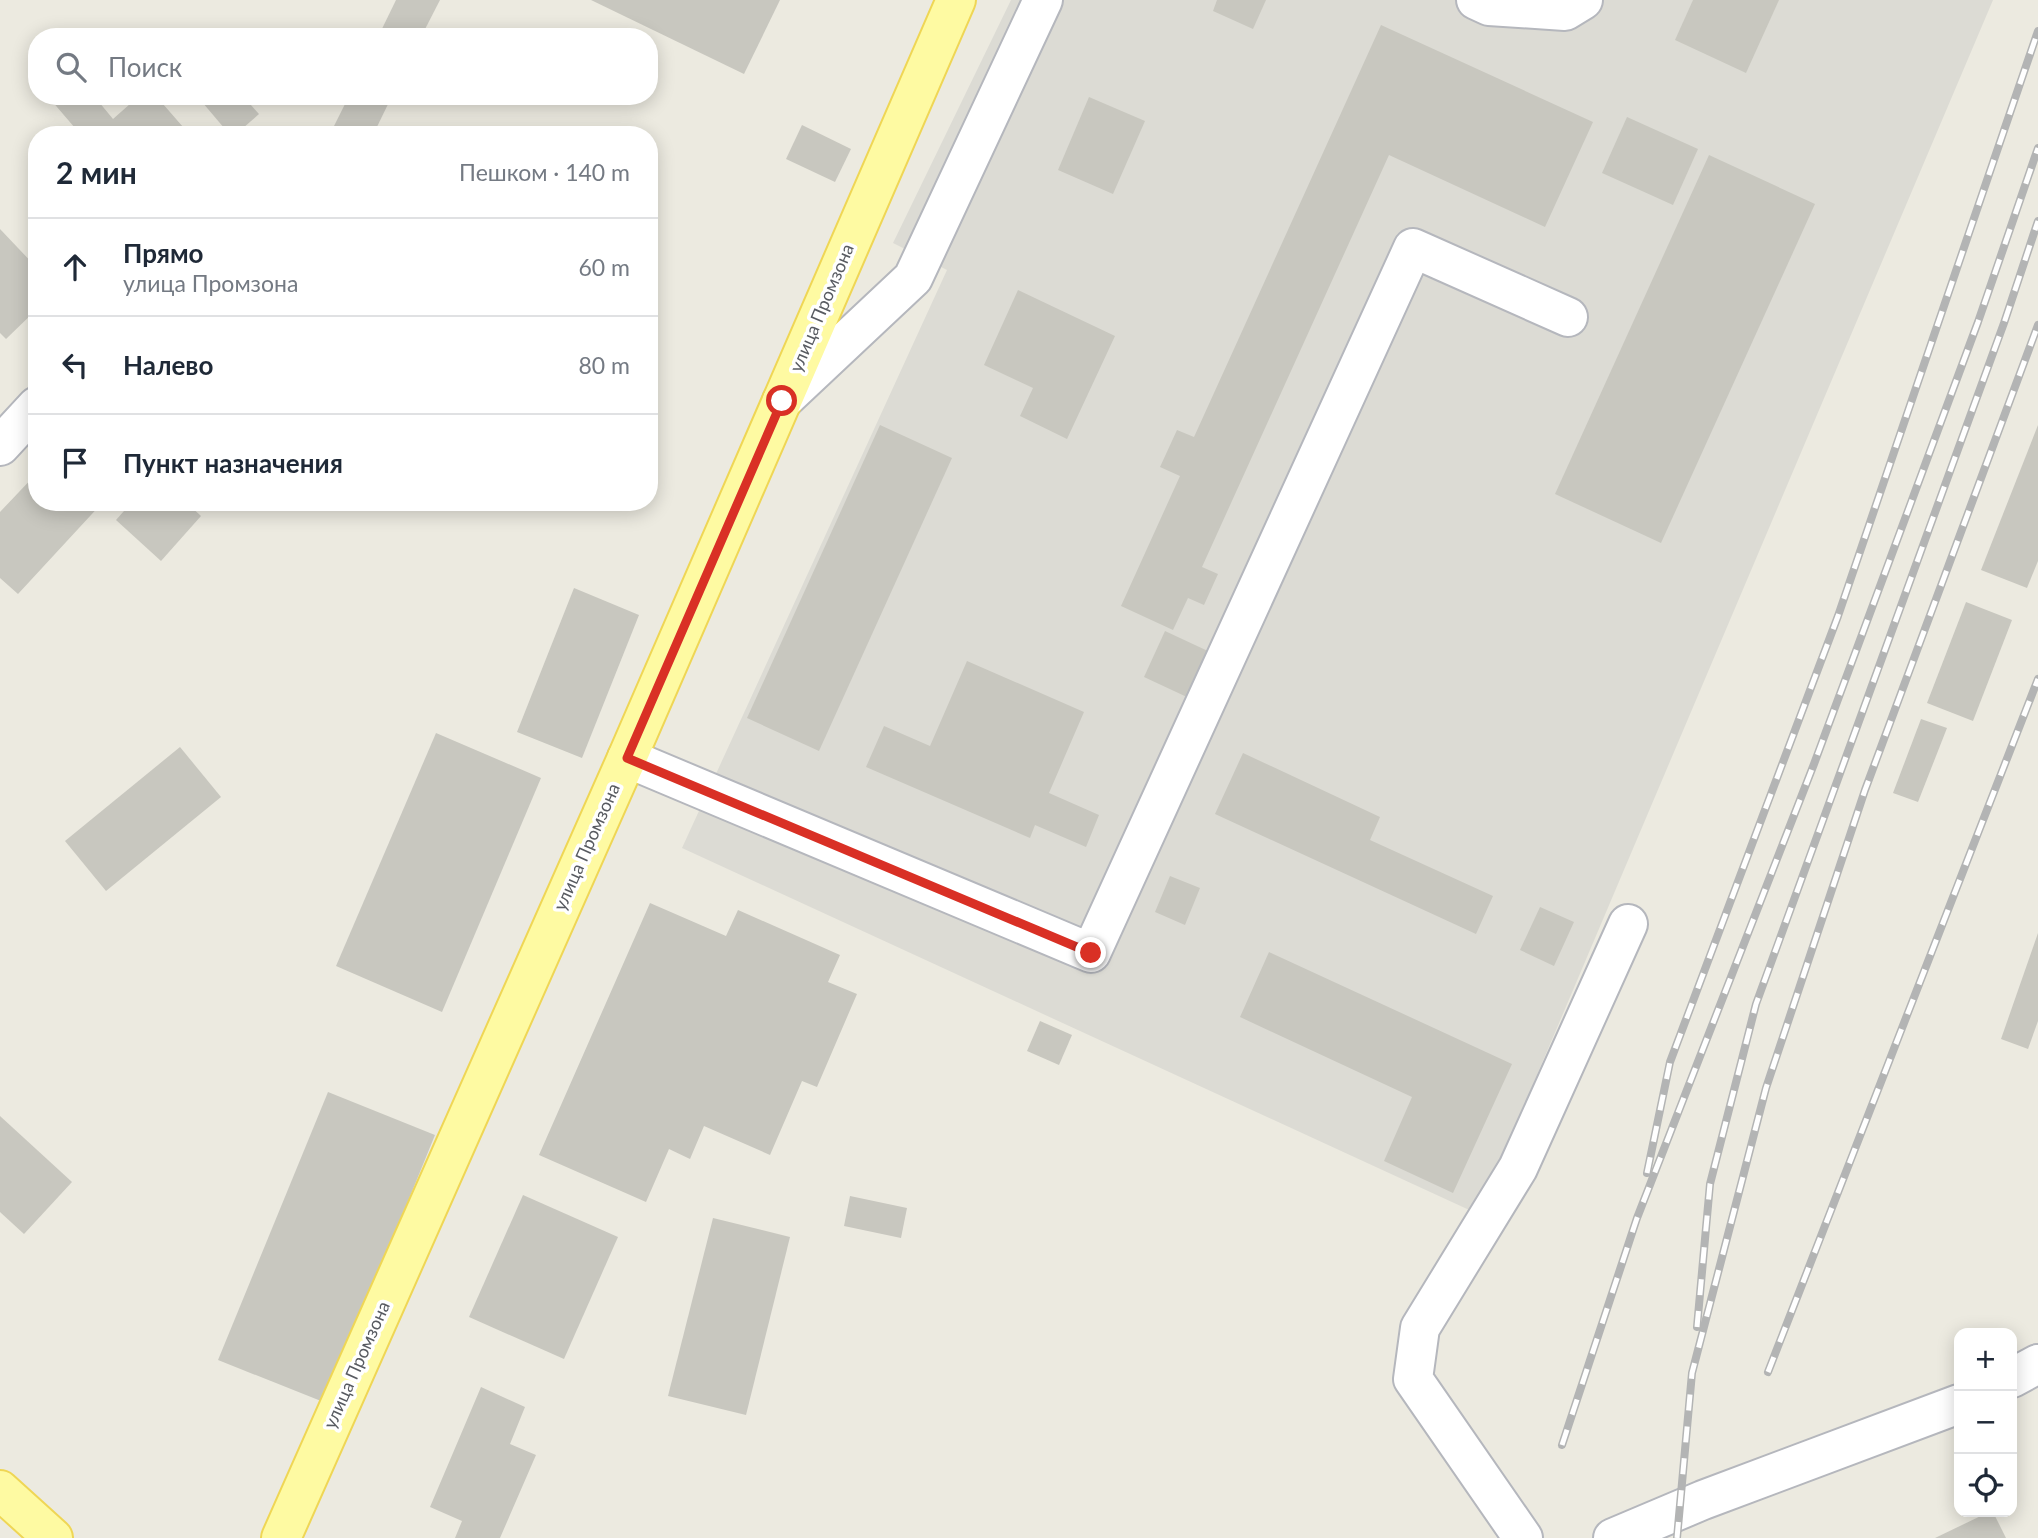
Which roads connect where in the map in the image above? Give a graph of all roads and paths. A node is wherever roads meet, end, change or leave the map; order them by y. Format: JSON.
{"nodes":[{"id":1,"x":956,"y":0,"type":"edge"},
{"id":2,"x":1043,"y":0,"type":"edge"},
{"id":3,"x":1476,"y":0,"type":"edge"},
{"id":4,"x":1583,"y":0,"type":"edge"},
{"id":5,"x":1568,"y":317,"type":"dead end"},
{"id":6,"x":782,"y":401,"type":"junction"},
{"id":7,"x":28,"y":416,"type":"edge"},
{"id":8,"x":0,"y":446,"type":"edge"},
{"id":9,"x":627,"y":758,"type":"junction"},
{"id":10,"x":1628,"y":924,"type":"dead end"},
{"id":11,"x":2038,"y":1364,"type":"edge"},
{"id":12,"x":2017,"y":1375,"type":"edge"},
{"id":13,"x":1954,"y":1406,"type":"edge"},
{"id":14,"x":0,"y":1490,"type":"edge"},
{"id":15,"x":53,"y":1538,"type":"edge"},
{"id":16,"x":281,"y":1538,"type":"edge"},
{"id":17,"x":1523,"y":1538,"type":"edge"},
{"id":18,"x":1613,"y":1538,"type":"edge"}],
"edges":[{"from":1,"to":6,"type":"main road","name":"улица Промзона"},
{"from":2,"to":6,"type":"street"},
{"from":3,"to":4,"type":"street"},
{"from":5,"to":9,"type":"street"},
{"from":6,"to":9,"type":"main road","name":"улица Промзона"},
{"from":7,"to":8,"type":"street"},
{"from":9,"to":16,"type":"main road","name":"улица Промзона"},
{"from":10,"to":17,"type":"street"},
{"from":11,"to":12,"type":"street"},
{"from":13,"to":18,"type":"street"},
{"from":14,"to":15,"type":"main road"}]}
